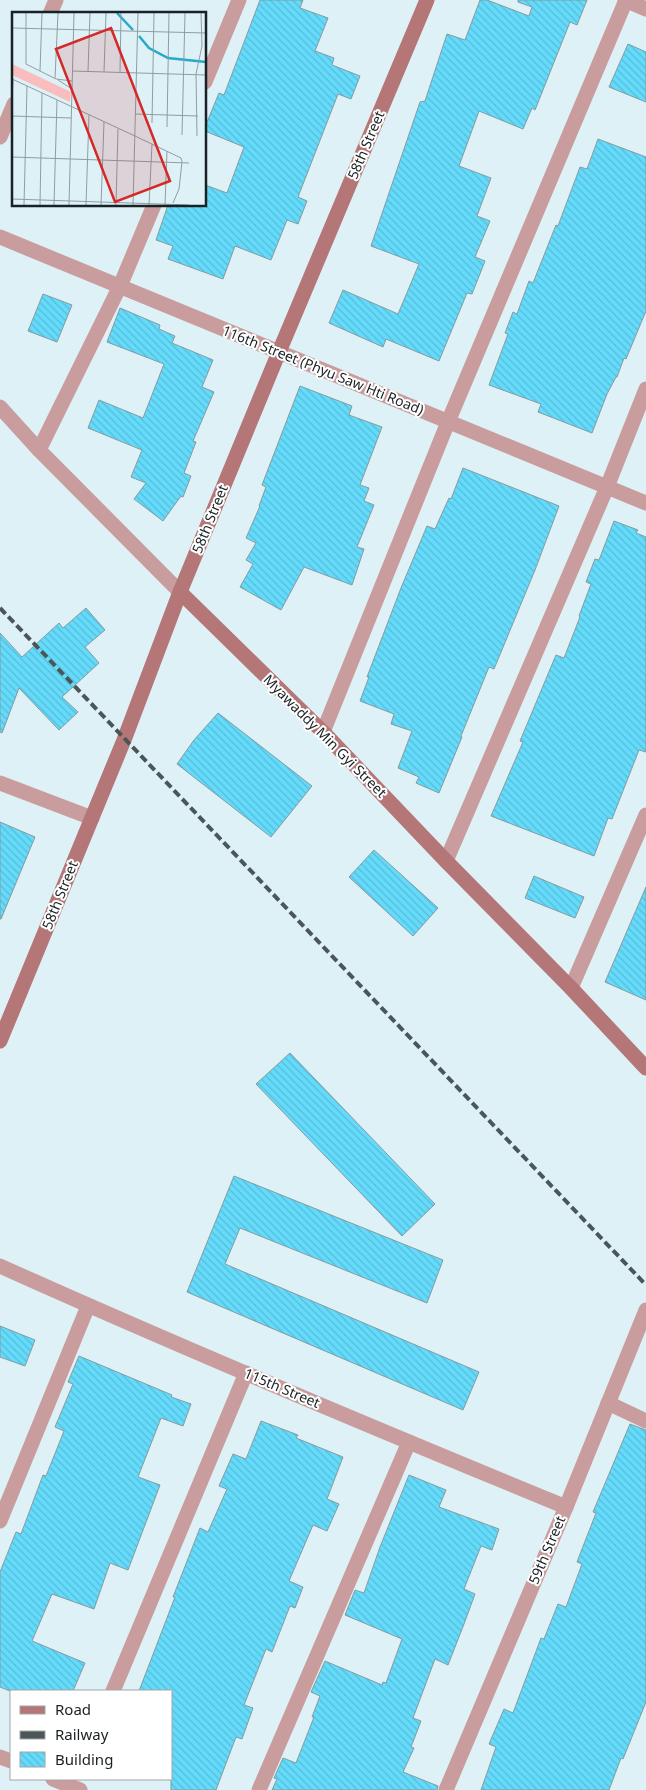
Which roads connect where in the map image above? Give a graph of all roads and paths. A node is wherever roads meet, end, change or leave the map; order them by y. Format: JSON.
{"nodes":[{"id":1,"x":56,"y":0,"type":"edge"},
{"id":2,"x":239,"y":0,"type":"edge"},
{"id":3,"x":427,"y":0,"type":"edge"},
{"id":4,"x":626,"y":0,"type":"edge"},
{"id":5,"x":646,"y":9,"type":"edge"},
{"id":6,"x":51,"y":12,"type":"edge"},
{"id":7,"x":206,"y":80,"type":"edge"},
{"id":8,"x":12,"y":109,"type":"edge"},
{"id":9,"x":0,"y":137,"type":"edge"},
{"id":10,"x":154,"y":206,"type":"edge"},
{"id":11,"x":0,"y":237,"type":"edge"},
{"id":12,"x":120,"y":286,"type":"junction"},
{"id":13,"x":279,"y":352,"type":"junction"},
{"id":14,"x":646,"y":389,"type":"edge"},
{"id":15,"x":0,"y":407,"type":"edge"},
{"id":16,"x":448,"y":422,"type":"junction"},
{"id":17,"x":39,"y":450,"type":"junction"},
{"id":18,"x":607,"y":487,"type":"junction"},
{"id":19,"x":646,"y":503,"type":"edge"},
{"id":20,"x":180,"y":592,"type":"junction"},
{"id":21,"x":323,"y":732,"type":"junction"},
{"id":22,"x":0,"y":782,"type":"edge"},
{"id":23,"x":646,"y":815,"type":"edge"},
{"id":24,"x":92,"y":818,"type":"junction"},
{"id":25,"x":446,"y":861,"type":"junction"},
{"id":26,"x":571,"y":988,"type":"junction"},
{"id":27,"x":0,"y":1041,"type":"edge"},
{"id":28,"x":646,"y":1068,"type":"edge"},
{"id":29,"x":0,"y":1266,"type":"edge"},
{"id":30,"x":88,"y":1306,"type":"junction"},
{"id":31,"x":644,"y":1319,"type":"edge"},
{"id":32,"x":246,"y":1373,"type":"junction"},
{"id":33,"x":608,"y":1403,"type":"junction"},
{"id":34,"x":646,"y":1421,"type":"edge"},
{"id":35,"x":409,"y":1442,"type":"junction"},
{"id":36,"x":566,"y":1506,"type":"junction"},
{"id":37,"x":0,"y":1521,"type":"edge"},
{"id":38,"x":113,"y":1690,"type":"edge"},
{"id":39,"x":56,"y":1780,"type":"edge"},
{"id":40,"x":76,"y":1786,"type":"edge"},
{"id":41,"x":258,"y":1790,"type":"edge"},
{"id":42,"x":446,"y":1790,"type":"edge"}],
"edges":[{"from":1,"to":6,"type":"street"},
{"from":2,"to":7,"type":"street"},
{"from":3,"to":13,"type":"main road","name":"58th Street"},
{"from":4,"to":5,"type":"street"},
{"from":4,"to":16,"type":"street"},
{"from":8,"to":9,"type":"street"},
{"from":10,"to":12,"type":"street"},
{"from":11,"to":12,"type":"street","name":"116th Street (Phyu Saw Hti Road)"},
{"from":12,"to":13,"type":"street","name":"116th Street (Phyu Saw Hti Road)"},
{"from":12,"to":17,"type":"street"},
{"from":13,"to":16,"type":"street","name":"116th Street (Phyu Saw Hti Road)"},
{"from":13,"to":20,"type":"main road","name":"58th Street"},
{"from":14,"to":18,"type":"street"},
{"from":15,"to":17,"type":"street","name":"Myawaddy Min Gyi Street"},
{"from":16,"to":18,"type":"street","name":"116th Street (Phyu Saw Hti Road)"},
{"from":16,"to":21,"type":"street"},
{"from":17,"to":20,"type":"street","name":"Myawaddy Min Gyi Street"},
{"from":18,"to":19,"type":"street","name":"116th Street (Phyu Saw Hti Road)"},
{"from":18,"to":25,"type":"street"},
{"from":20,"to":21,"type":"main road","name":"Myawaddy Min Gyi Street"},
{"from":20,"to":24,"type":"main road","name":"58th Street"},
{"from":21,"to":25,"type":"main road","name":"Myawaddy Min Gyi Street"},
{"from":22,"to":24,"type":"street"},
{"from":23,"to":26,"type":"street"},
{"from":24,"to":27,"type":"main road","name":"58th Street"},
{"from":25,"to":26,"type":"main road","name":"Myawaddy Min Gyi Street"},
{"from":26,"to":28,"type":"main road","name":"Myawaddy Min Gyi Street"},
{"from":29,"to":30,"type":"street","name":"115th Street"},
{"from":30,"to":32,"type":"street","name":"115th Street"},
{"from":30,"to":37,"type":"street"},
{"from":31,"to":33,"type":"street","name":"59th Street"},
{"from":32,"to":35,"type":"street","name":"115th Street"},
{"from":32,"to":38,"type":"street"},
{"from":33,"to":34,"type":"street"},
{"from":33,"to":36,"type":"street","name":"59th Street"},
{"from":35,"to":36,"type":"street","name":"115th Street"},
{"from":35,"to":41,"type":"street"},
{"from":36,"to":42,"type":"street","name":"59th Street"},
{"from":39,"to":40,"type":"street"}]}
